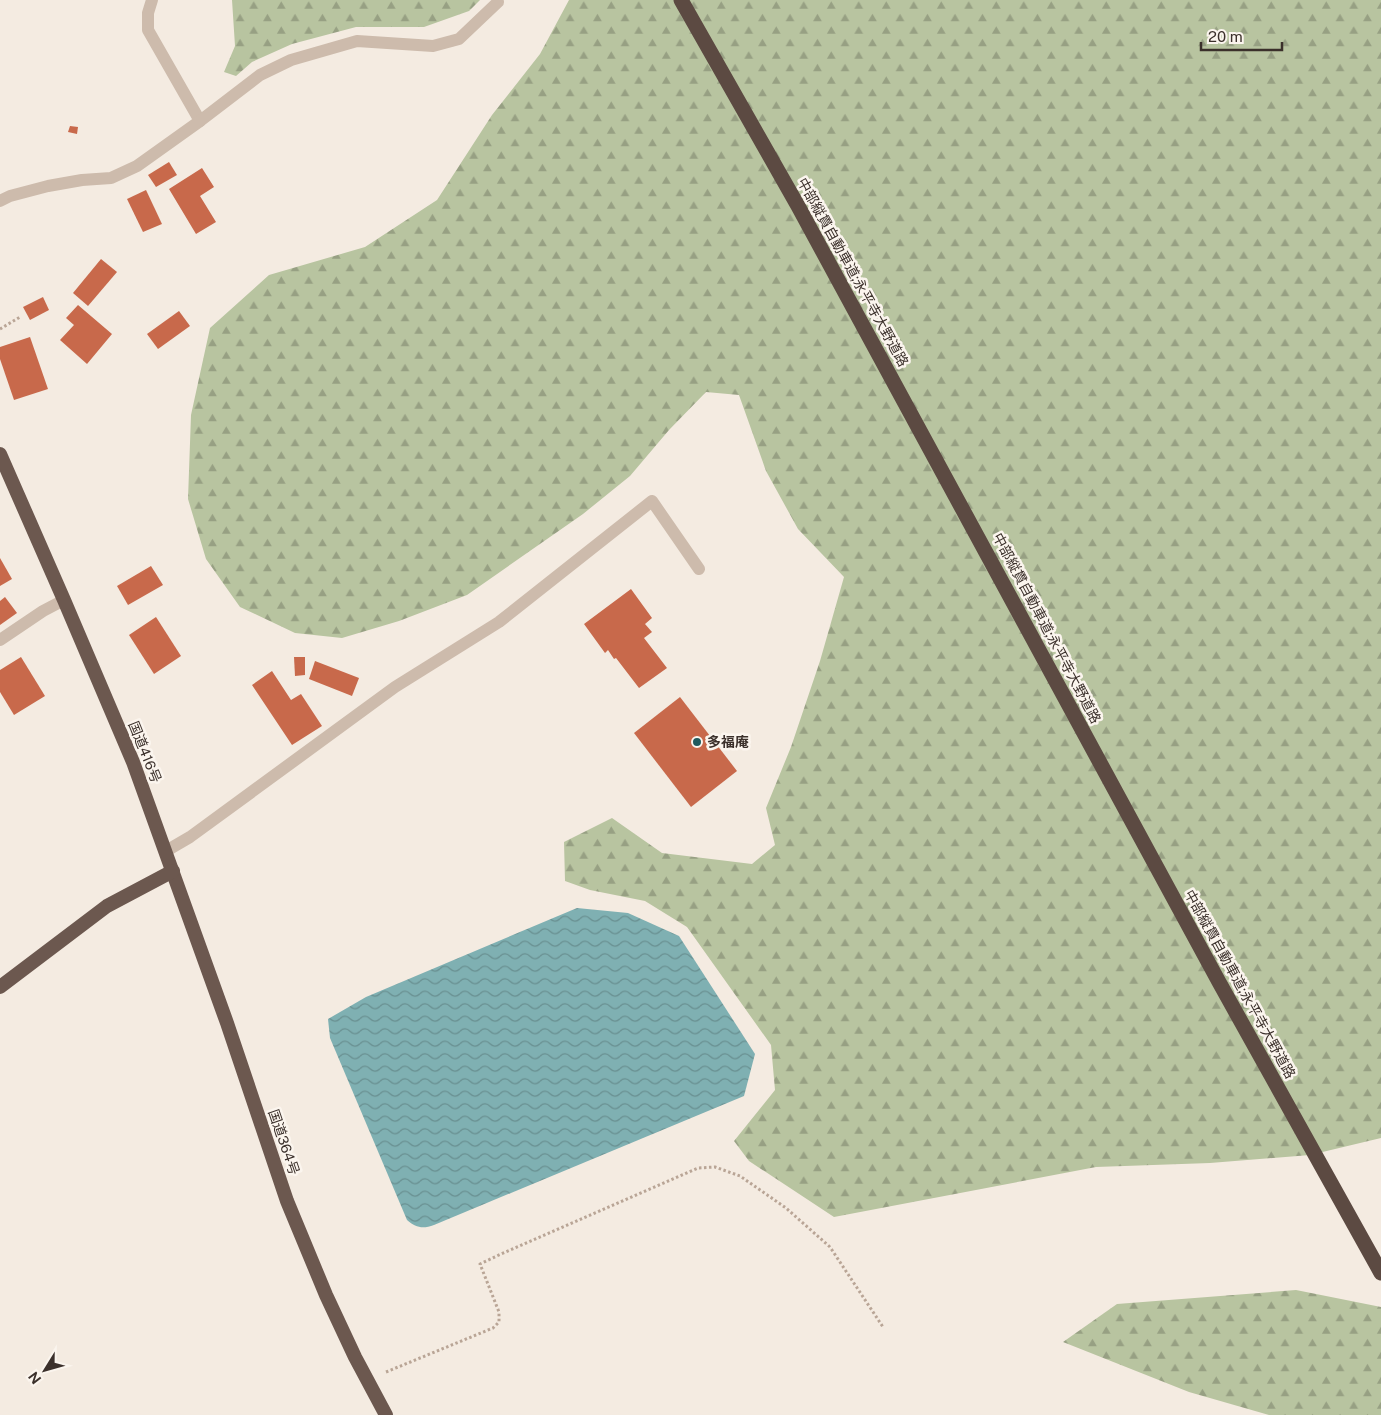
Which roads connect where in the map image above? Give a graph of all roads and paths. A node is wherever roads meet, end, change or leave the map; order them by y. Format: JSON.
{"nodes":[{"id":1,"x":152,"y":0,"type":"edge"},
{"id":2,"x":682,"y":0,"type":"edge"},
{"id":3,"x":498,"y":2,"type":"dead end"},
{"id":4,"x":200,"y":121,"type":"junction"},
{"id":5,"x":0,"y":201,"type":"edge"},
{"id":6,"x":20,"y":317,"type":"dead end"},
{"id":7,"x":0,"y":329,"type":"edge"},
{"id":8,"x":0,"y":454,"type":"edge"},
{"id":9,"x":699,"y":569,"type":"dead end"},
{"id":10,"x":64,"y":600,"type":"junction"},
{"id":11,"x":0,"y":640,"type":"edge"},
{"id":12,"x":166,"y":851,"type":"junction"},
{"id":13,"x":173,"y":871,"type":"junction"},
{"id":14,"x":0,"y":988,"type":"edge"},
{"id":15,"x":1381,"y":1273,"type":"edge"},
{"id":16,"x":883,"y":1327,"type":"dead end"},
{"id":17,"x":367,"y":1380,"type":"junction"},
{"id":18,"x":386,"y":1415,"type":"edge"}],
"edges":[{"from":1,"to":4,"type":"street"},
{"from":2,"to":15,"type":"highway","name":"中部縦貫自動車道;永平寺大野道路"},
{"from":3,"to":4,"type":"street"},
{"from":4,"to":5,"type":"street"},
{"from":6,"to":7,"type":"path"},
{"from":8,"to":10,"type":"highway","name":"国道416号"},
{"from":9,"to":12,"type":"street"},
{"from":10,"to":11,"type":"street"},
{"from":10,"to":12,"type":"highway","name":"国道416号"},
{"from":12,"to":13,"type":"highway","name":"国道416号"},
{"from":13,"to":14,"type":"highway"},
{"from":13,"to":17,"type":"highway","name":"国道364号"},
{"from":16,"to":17,"type":"path"},
{"from":17,"to":18,"type":"highway","name":"国道364号"}]}
